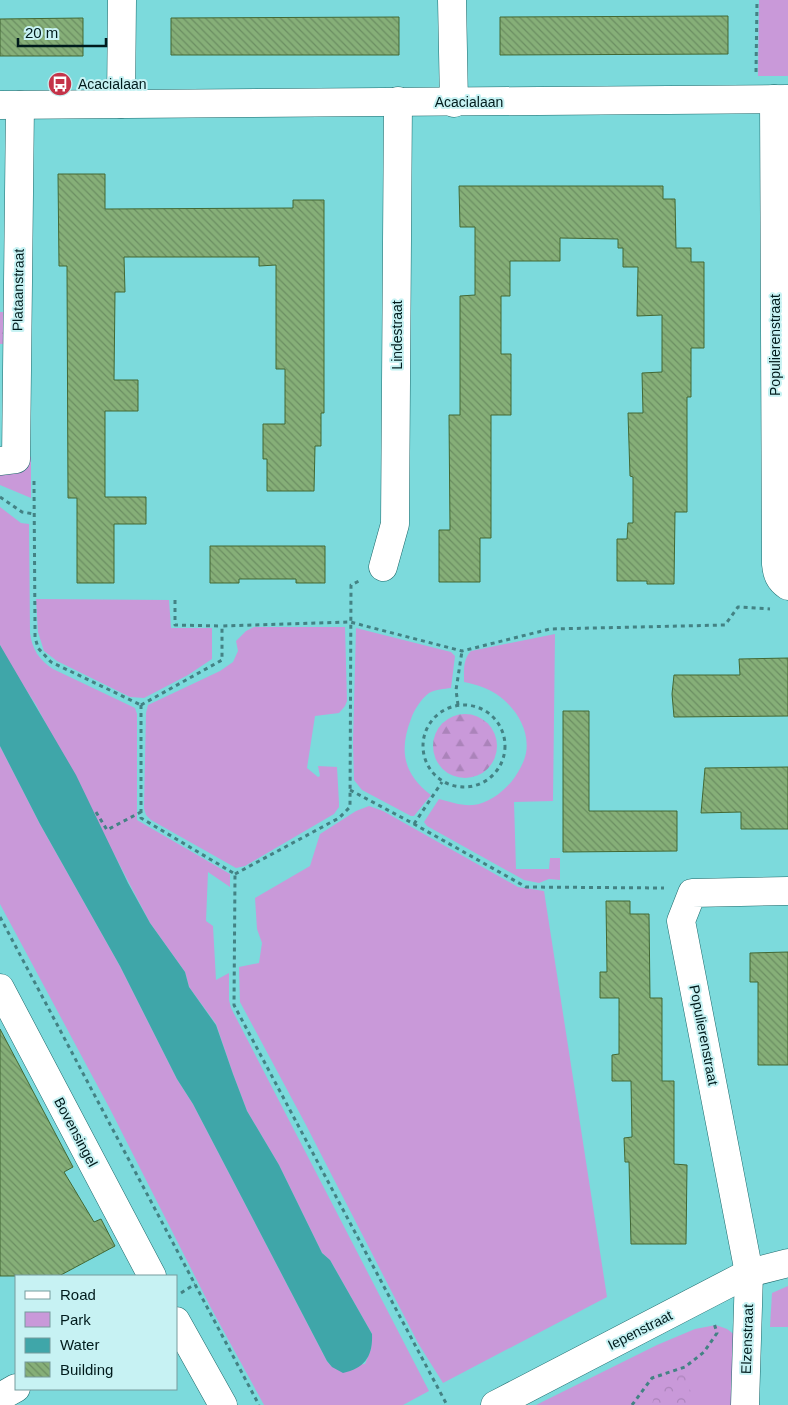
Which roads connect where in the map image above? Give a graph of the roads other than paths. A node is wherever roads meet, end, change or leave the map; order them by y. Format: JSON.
{"nodes":[{"id":1,"x":122,"y":0,"type":"edge"},
{"id":2,"x":452,"y":0,"type":"edge"},
{"id":3,"x":772,"y":99,"type":"edge"},
{"id":4,"x":398,"y":101,"type":"junction"},
{"id":5,"x":454,"y":103,"type":"junction"},
{"id":6,"x":121,"y":104,"type":"junction"},
{"id":7,"x":10,"y":105,"type":"edge"},
{"id":8,"x":0,"y":461,"type":"edge"},
{"id":9,"x":383,"y":567,"type":"road end"},
{"id":10,"x":788,"y":586,"type":"edge"},
{"id":11,"x":788,"y":891,"type":"edge"},
{"id":12,"x":0,"y":988,"type":"edge"},
{"id":13,"x":788,"y":1263,"type":"edge"},
{"id":14,"x":749,"y":1273,"type":"junction"},
{"id":15,"x":151,"y":1275,"type":"edge"},
{"id":16,"x":178,"y":1325,"type":"edge"},
{"id":17,"x":15,"y":1389,"type":"edge"},
{"id":18,"x":0,"y":1397,"type":"edge"},
{"id":19,"x":223,"y":1405,"type":"edge"},
{"id":20,"x":495,"y":1405,"type":"edge"},
{"id":21,"x":745,"y":1405,"type":"edge"}],
"edges":[{"from":1,"to":6,"type":"street"},
{"from":2,"to":5,"type":"street"},
{"from":3,"to":5,"type":"street","name":"Acacialaan"},
{"from":3,"to":10,"type":"street","name":"Populierenstraat"},
{"from":4,"to":5,"type":"street","name":"Acacialaan"},
{"from":4,"to":6,"type":"street","name":"Acacialaan"},
{"from":4,"to":9,"type":"street","name":"Lindestraat"},
{"from":6,"to":7,"type":"street","name":"Acacialaan"},
{"from":7,"to":8,"type":"street","name":"Plataanstraat"},
{"from":11,"to":14,"type":"street","name":"Populierenstraat"},
{"from":12,"to":15,"type":"street","name":"Bovensingel"},
{"from":13,"to":14,"type":"street","name":"Iepenstraat"},
{"from":14,"to":20,"type":"street","name":"Iepenstraat"},
{"from":14,"to":21,"type":"street","name":"Elzenstraat"},
{"from":16,"to":19,"type":"street"},
{"from":17,"to":18,"type":"street"}]}
